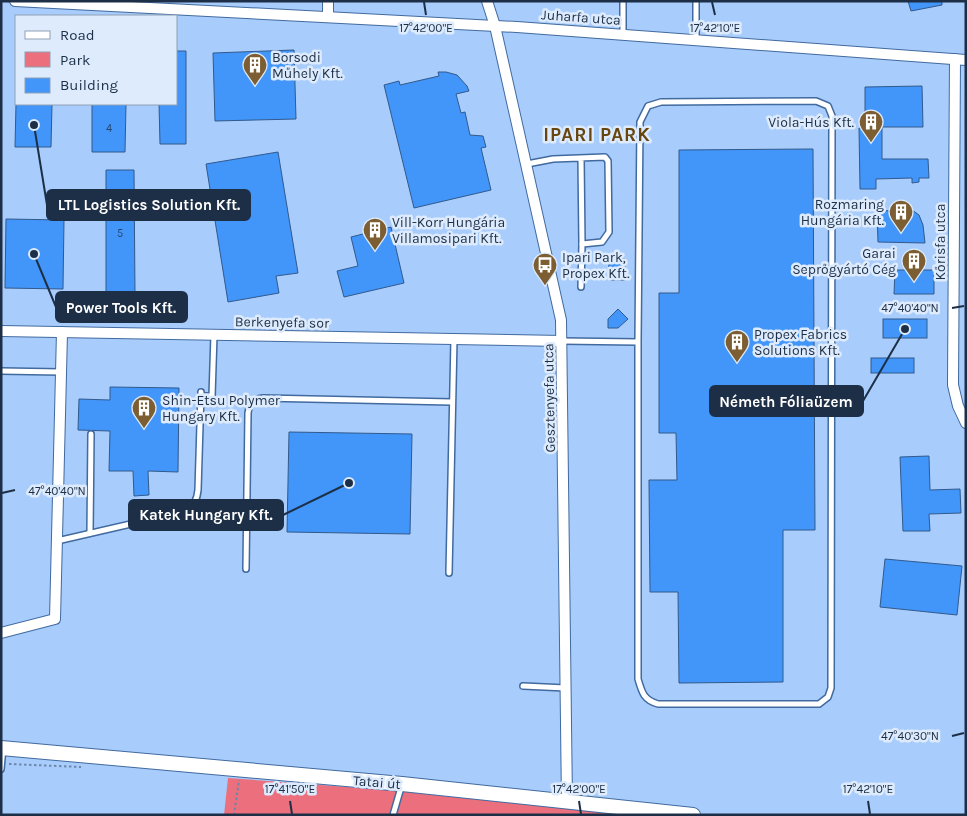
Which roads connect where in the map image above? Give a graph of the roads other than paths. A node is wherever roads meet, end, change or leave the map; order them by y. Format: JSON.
{"nodes":[{"id":1,"x":15,"y":1,"type":"edge"},
{"id":2,"x":328,"y":1,"type":"edge"},
{"id":3,"x":487,"y":1,"type":"edge"},
{"id":4,"x":623,"y":1,"type":"edge"},
{"id":5,"x":696,"y":1,"type":"edge"},
{"id":6,"x":328,"y":17,"type":"junction"},
{"id":7,"x":495,"y":26,"type":"junction"},
{"id":8,"x":623,"y":34,"type":"junction"},
{"id":9,"x":696,"y":39,"type":"junction"},
{"id":10,"x":954,"y":59,"type":"junction"},
{"id":11,"x":966,"y":60,"type":"edge"},
{"id":12,"x":581,"y":158,"type":"junction"},
{"id":13,"x":527,"y":164,"type":"junction"},
{"id":14,"x":582,"y":244,"type":"junction"},
{"id":15,"x":581,"y":287,"type":"dead end"},
{"id":16,"x":1,"y":331,"type":"edge"},
{"id":17,"x":62,"y":332,"type":"junction"},
{"id":18,"x":214,"y":334,"type":"junction"},
{"id":19,"x":454,"y":339,"type":"junction"},
{"id":20,"x":562,"y":341,"type":"junction"},
{"id":21,"x":638,"y":342,"type":"junction"},
{"id":22,"x":1,"y":371,"type":"edge"},
{"id":23,"x":61,"y":372,"type":"junction"},
{"id":24,"x":452,"y":402,"type":"junction"},
{"id":25,"x":966,"y":423,"type":"edge"},
{"id":26,"x":91,"y":434,"type":"dead end"},
{"id":27,"x":90,"y":533,"type":"junction"},
{"id":28,"x":57,"y":541,"type":"junction"},
{"id":29,"x":246,"y":569,"type":"dead end"},
{"id":30,"x":449,"y":573,"type":"dead end"},
{"id":31,"x":1,"y":633,"type":"edge"},
{"id":32,"x":522,"y":686,"type":"dead end"},
{"id":33,"x":566,"y":688,"type":"junction"},
{"id":34,"x":2,"y":748,"type":"edge"},
{"id":35,"x":1,"y":769,"type":"edge"},
{"id":36,"x":402,"y":784,"type":"junction"},
{"id":37,"x":567,"y":802,"type":"junction"},
{"id":38,"x":392,"y":815,"type":"edge"},
{"id":39,"x":693,"y":815,"type":"edge"}],
"edges":[{"from":1,"to":6,"type":"street","name":"Juharfa utca"},
{"from":2,"to":6,"type":"street"},
{"from":3,"to":7,"type":"street","name":"Gesztenyefa utca"},
{"from":4,"to":8,"type":"lane"},
{"from":5,"to":9,"type":"lane"},
{"from":6,"to":7,"type":"street","name":"Juharfa utca"},
{"from":7,"to":8,"type":"street","name":"Juharfa utca"},
{"from":7,"to":13,"type":"street","name":"Gesztenyefa utca"},
{"from":8,"to":9,"type":"street","name":"Juharfa utca"},
{"from":9,"to":10,"type":"street","name":"Juharfa utca"},
{"from":10,"to":11,"type":"street","name":"Juharfa utca"},
{"from":10,"to":25,"type":"street","name":"Kőrisfa utca"},
{"from":12,"to":13,"type":"lane"},
{"from":12,"to":14,"type":"lane"},
{"from":12,"to":14,"type":"lane"},
{"from":13,"to":20,"type":"street","name":"Gesztenyefa utca"},
{"from":14,"to":15,"type":"lane"},
{"from":16,"to":17,"type":"street","name":"Berkenyefa sor"},
{"from":17,"to":18,"type":"street","name":"Berkenyefa sor"},
{"from":17,"to":23,"type":"street"},
{"from":18,"to":19,"type":"street","name":"Berkenyefa sor"},
{"from":18,"to":27,"type":"lane"},
{"from":19,"to":20,"type":"street","name":"Berkenyefa sor"},
{"from":19,"to":24,"type":"lane"},
{"from":20,"to":21,"type":"lane"},
{"from":20,"to":33,"type":"street","name":"Gesztenyefa utca"},
{"from":21,"to":21,"type":"lane"},
{"from":22,"to":23,"type":"lane"},
{"from":23,"to":28,"type":"street"},
{"from":24,"to":29,"type":"lane"},
{"from":24,"to":30,"type":"lane"},
{"from":26,"to":27,"type":"lane"},
{"from":27,"to":28,"type":"lane"},
{"from":28,"to":31,"type":"street"},
{"from":32,"to":33,"type":"lane"},
{"from":33,"to":37,"type":"street","name":"Gesztenyefa utca"},
{"from":34,"to":35,"type":"lane"},
{"from":34,"to":36,"type":"street","name":"Tatai út"},
{"from":36,"to":37,"type":"street","name":"Tatai út"},
{"from":36,"to":38,"type":"lane"},
{"from":37,"to":39,"type":"street","name":"Tatai út"}]}
